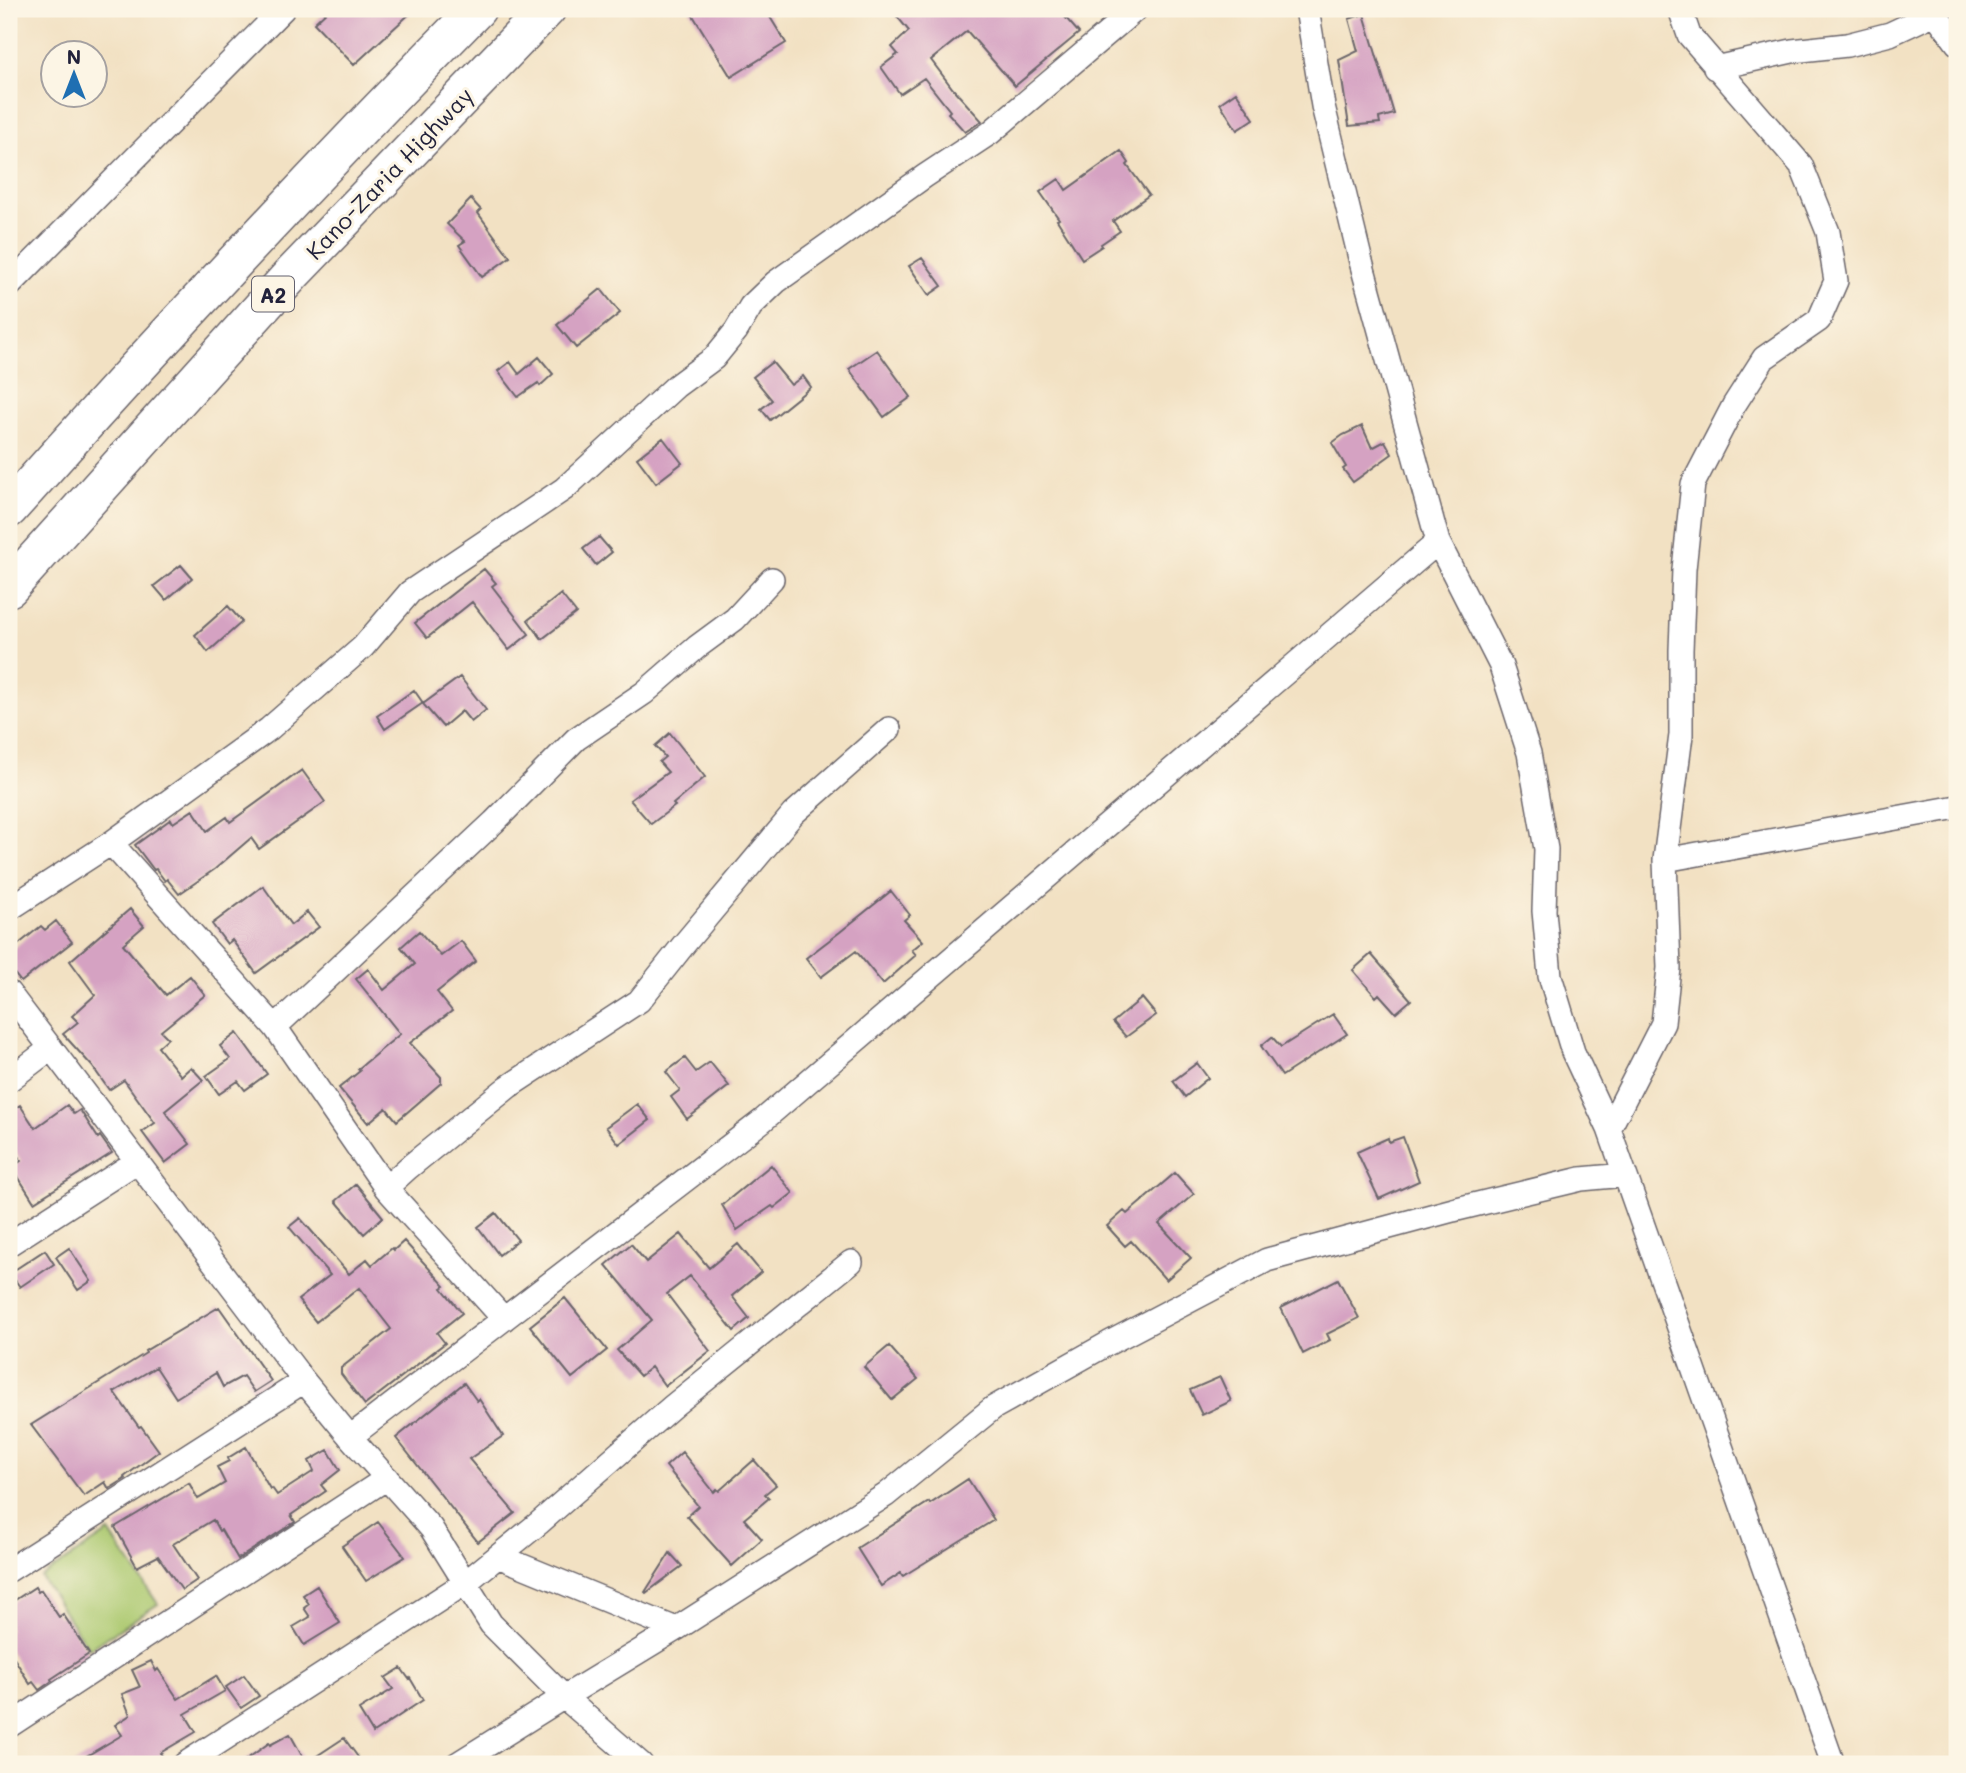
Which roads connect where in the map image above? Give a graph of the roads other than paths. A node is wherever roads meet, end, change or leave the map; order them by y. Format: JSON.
{"nodes":[{"id":1,"x":283,"y":9,"type":"edge"},
{"id":2,"x":477,"y":9,"type":"edge"},
{"id":3,"x":547,"y":9,"type":"edge"},
{"id":4,"x":1136,"y":9,"type":"edge"},
{"id":5,"x":1307,"y":9,"type":"edge"},
{"id":6,"x":1679,"y":9,"type":"edge"},
{"id":7,"x":1937,"y":10,"type":"edge"},
{"id":8,"x":1957,"y":43,"type":"edge"},
{"id":9,"x":1716,"y":68,"type":"junction"},
{"id":10,"x":9,"y":286,"type":"edge"},
{"id":11,"x":9,"y":509,"type":"edge"},
{"id":12,"x":1438,"y":542,"type":"junction"},
{"id":13,"x":772,"y":579,"type":"dead end"},
{"id":14,"x":9,"y":588,"type":"edge"},
{"id":15,"x":889,"y":729,"type":"dead end"},
{"id":16,"x":1957,"y":807,"type":"edge"},
{"id":17,"x":111,"y":843,"type":"junction"},
{"id":18,"x":1665,"y":860,"type":"junction"},
{"id":19,"x":9,"y":909,"type":"edge"},
{"id":20,"x":9,"y":993,"type":"edge"},
{"id":21,"x":275,"y":1027,"type":"junction"},
{"id":22,"x":51,"y":1048,"type":"junction"},
{"id":23,"x":9,"y":1080,"type":"edge"},
{"id":24,"x":1609,"y":1129,"type":"junction"},
{"id":25,"x":136,"y":1162,"type":"junction"},
{"id":26,"x":1625,"y":1175,"type":"junction"},
{"id":27,"x":386,"y":1188,"type":"junction"},
{"id":28,"x":9,"y":1244,"type":"edge"},
{"id":29,"x":851,"y":1262,"type":"dead end"},
{"id":30,"x":504,"y":1319,"type":"junction"},
{"id":31,"x":304,"y":1381,"type":"junction"},
{"id":32,"x":350,"y":1437,"type":"junction"},
{"id":33,"x":387,"y":1478,"type":"junction"},
{"id":34,"x":498,"y":1556,"type":"junction"},
{"id":35,"x":9,"y":1570,"type":"edge"},
{"id":36,"x":465,"y":1583,"type":"junction"},
{"id":37,"x":676,"y":1629,"type":"junction"},
{"id":38,"x":564,"y":1697,"type":"junction"},
{"id":39,"x":9,"y":1726,"type":"edge"},
{"id":40,"x":185,"y":1764,"type":"edge"},
{"id":41,"x":457,"y":1764,"type":"edge"},
{"id":42,"x":641,"y":1764,"type":"edge"},
{"id":43,"x":1833,"y":1764,"type":"edge"}],
"edges":[{"from":1,"to":10,"type":"street"},
{"from":2,"to":11,"type":"highway","number":"A2"},
{"from":3,"to":14,"type":"highway","name":"Kano-Zaria Highway","number":"A2"},
{"from":4,"to":17,"type":"street"},
{"from":5,"to":12,"type":"street"},
{"from":6,"to":9,"type":"street"},
{"from":7,"to":8,"type":"street"},
{"from":7,"to":9,"type":"street"},
{"from":9,"to":18,"type":"street"},
{"from":12,"to":24,"type":"street"},
{"from":12,"to":30,"type":"street"},
{"from":13,"to":21,"type":"street"},
{"from":15,"to":27,"type":"street"},
{"from":16,"to":18,"type":"street"},
{"from":17,"to":19,"type":"street"},
{"from":17,"to":21,"type":"street"},
{"from":18,"to":24,"type":"street"},
{"from":20,"to":22,"type":"street"},
{"from":21,"to":27,"type":"street"},
{"from":22,"to":23,"type":"street"},
{"from":22,"to":25,"type":"street"},
{"from":24,"to":26,"type":"street"},
{"from":25,"to":28,"type":"street"},
{"from":25,"to":31,"type":"street"},
{"from":26,"to":37,"type":"street"},
{"from":26,"to":43,"type":"street"},
{"from":27,"to":30,"type":"street"},
{"from":29,"to":34,"type":"street"},
{"from":30,"to":32,"type":"street"},
{"from":31,"to":32,"type":"street"},
{"from":31,"to":35,"type":"street"},
{"from":32,"to":33,"type":"street"},
{"from":33,"to":36,"type":"street"},
{"from":33,"to":39,"type":"street"},
{"from":34,"to":36,"type":"street"},
{"from":34,"to":37,"type":"street"},
{"from":36,"to":38,"type":"street"},
{"from":36,"to":40,"type":"street"},
{"from":37,"to":38,"type":"street"},
{"from":38,"to":41,"type":"street"},
{"from":38,"to":42,"type":"street"}]}
